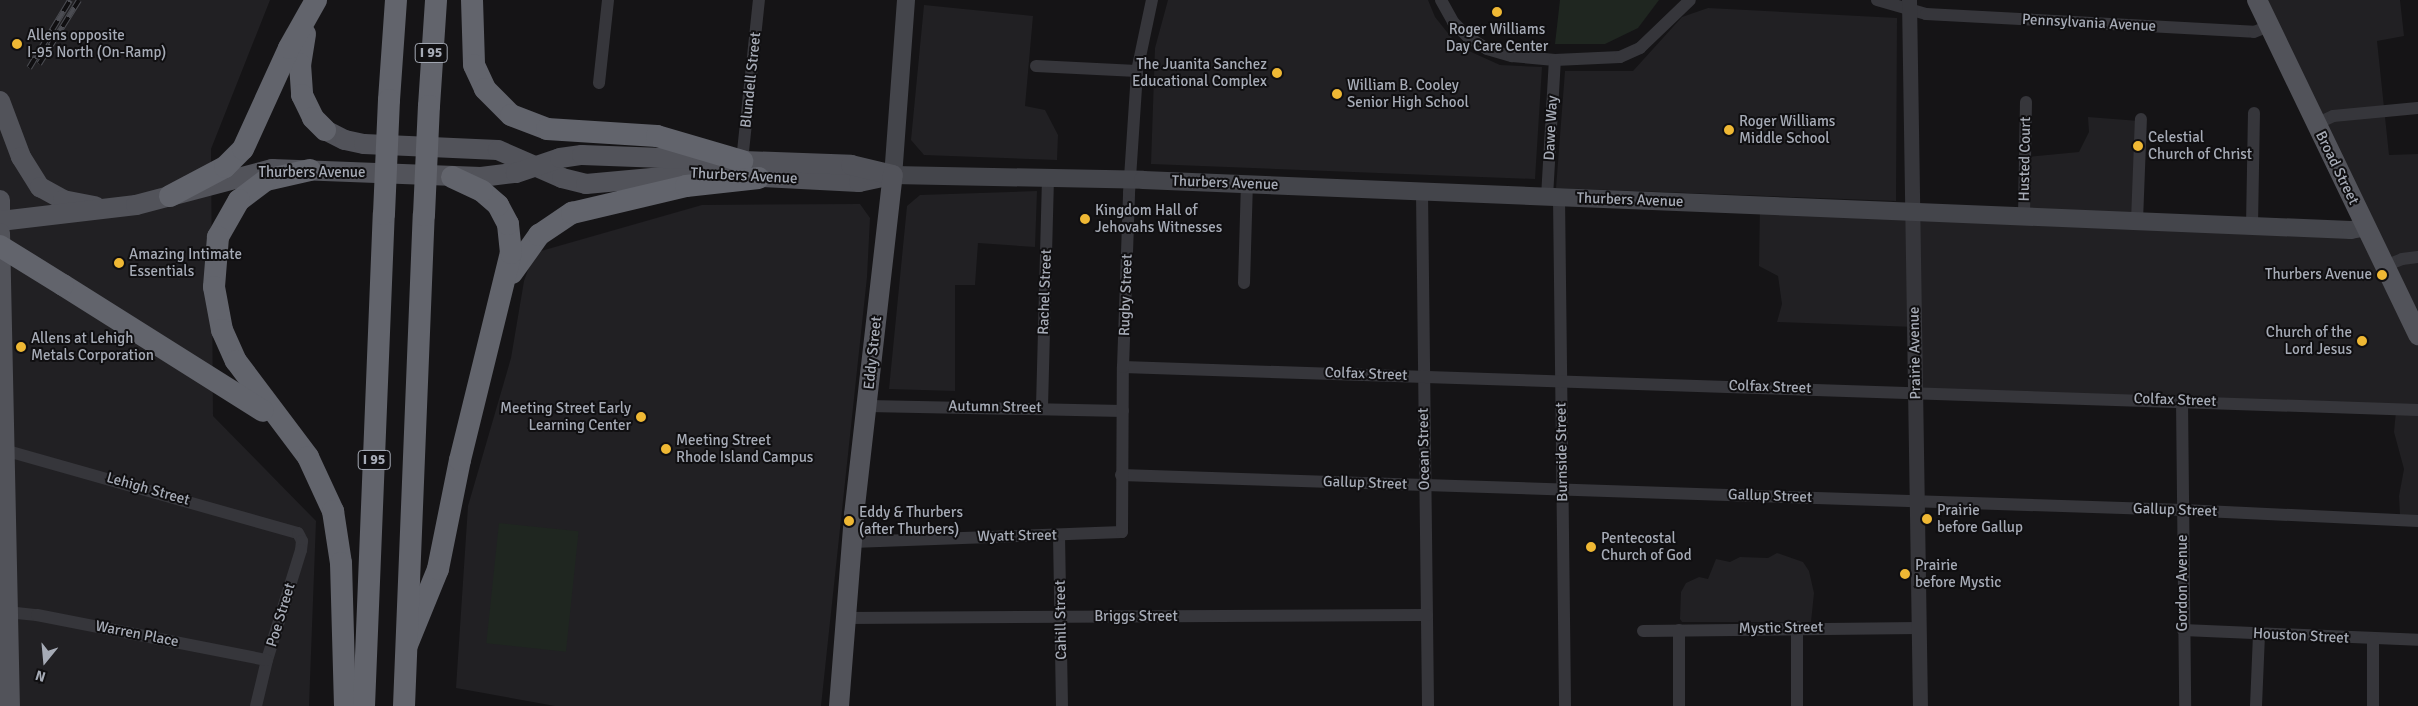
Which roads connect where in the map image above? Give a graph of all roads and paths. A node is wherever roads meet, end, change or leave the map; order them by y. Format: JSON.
{"nodes":[{"id":1,"x":316,"y":0,"type":"edge"},
{"id":2,"x":396,"y":0,"type":"edge"},
{"id":3,"x":436,"y":0,"type":"edge"},
{"id":4,"x":472,"y":0,"type":"edge"},
{"id":5,"x":608,"y":0,"type":"edge"},
{"id":6,"x":759,"y":0,"type":"edge"},
{"id":7,"x":906,"y":0,"type":"edge"},
{"id":8,"x":1152,"y":0,"type":"edge"},
{"id":9,"x":1441,"y":0,"type":"edge"},
{"id":10,"x":1690,"y":0,"type":"edge"},
{"id":11,"x":1877,"y":0,"type":"edge"},
{"id":12,"x":2257,"y":0,"type":"edge"},
{"id":13,"x":1909,"y":4,"type":"edge"},
{"id":14,"x":2269,"y":26,"type":"junction"},
{"id":15,"x":1555,"y":60,"type":"junction"},
{"id":16,"x":1036,"y":66,"type":"dead end"},
{"id":17,"x":1137,"y":71,"type":"junction"},
{"id":18,"x":599,"y":83,"type":"dead end"},
{"id":19,"x":0,"y":101,"type":"edge"},
{"id":20,"x":2026,"y":102,"type":"dead end"},
{"id":21,"x":2418,"y":108,"type":"edge"},
{"id":22,"x":2254,"y":113,"type":"dead end"},
{"id":23,"x":2141,"y":119,"type":"dead end"},
{"id":24,"x":2316,"y":124,"type":"junction"},
{"id":25,"x":325,"y":130,"type":"joint"},
{"id":26,"x":742,"y":161,"type":"junction"},
{"id":27,"x":538,"y":166,"type":"junction"},
{"id":28,"x":310,"y":170,"type":"junction"},
{"id":29,"x":893,"y":176,"type":"junction"},
{"id":30,"x":452,"y":177,"type":"junction"},
{"id":31,"x":1048,"y":177,"type":"junction"},
{"id":32,"x":759,"y":178,"type":"junction"},
{"id":33,"x":1130,"y":180,"type":"junction"},
{"id":34,"x":1247,"y":184,"type":"junction"},
{"id":35,"x":1422,"y":192,"type":"junction"},
{"id":36,"x":170,"y":196,"type":"junction"},
{"id":37,"x":1553,"y":197,"type":"junction"},
{"id":38,"x":0,"y":200,"type":"edge"},
{"id":39,"x":117,"y":209,"type":"junction"},
{"id":40,"x":0,"y":212,"type":"edge"},
{"id":41,"x":1913,"y":212,"type":"junction"},
{"id":42,"x":2024,"y":216,"type":"junction"},
{"id":43,"x":2137,"y":221,"type":"junction"},
{"id":44,"x":0,"y":222,"type":"edge"},
{"id":45,"x":2252,"y":226,"type":"junction"},
{"id":46,"x":2366,"y":227,"type":"junction"},
{"id":47,"x":0,"y":246,"type":"edge"},
{"id":48,"x":2418,"y":257,"type":"edge"},
{"id":49,"x":2386,"y":266,"type":"junction"},
{"id":50,"x":1244,"y":283,"type":"dead end"},
{"id":51,"x":501,"y":302,"type":"junction"},
{"id":52,"x":2418,"y":335,"type":"edge"},
{"id":53,"x":1123,"y":366,"type":"junction"},
{"id":54,"x":1422,"y":376,"type":"junction"},
{"id":55,"x":1561,"y":380,"type":"junction"},
{"id":56,"x":1915,"y":392,"type":"junction"},
{"id":57,"x":2182,"y":400,"type":"junction"},
{"id":58,"x":868,"y":406,"type":"junction"},
{"id":59,"x":1042,"y":407,"type":"junction"},
{"id":60,"x":2418,"y":410,"type":"edge"},
{"id":61,"x":1123,"y":411,"type":"junction"},
{"id":62,"x":298,"y":444,"type":"junction"},
{"id":63,"x":4,"y":450,"type":"junction"},
{"id":64,"x":1121,"y":475,"type":"junction"},
{"id":65,"x":1425,"y":485,"type":"junction"},
{"id":66,"x":1563,"y":489,"type":"junction"},
{"id":67,"x":1916,"y":501,"type":"junction"},
{"id":68,"x":2183,"y":510,"type":"junction"},
{"id":69,"x":2418,"y":521,"type":"edge"},
{"id":70,"x":291,"y":530,"type":"joint"},
{"id":71,"x":1122,"y":532,"type":"joint"},
{"id":72,"x":1059,"y":535,"type":"junction"},
{"id":73,"x":852,"y":542,"type":"junction"},
{"id":74,"x":7,"y":612,"type":"junction"},
{"id":75,"x":1427,"y":615,"type":"junction"},
{"id":76,"x":1061,"y":617,"type":"junction"},
{"id":77,"x":845,"y":618,"type":"junction"},
{"id":78,"x":1797,"y":627,"type":"junction"},
{"id":79,"x":1919,"y":628,"type":"junction"},
{"id":80,"x":1679,"y":630,"type":"junction"},
{"id":81,"x":2183,"y":630,"type":"junction"},
{"id":82,"x":1642,"y":631,"type":"dead end"},
{"id":83,"x":2259,"y":634,"type":"junction"},
{"id":84,"x":2374,"y":639,"type":"junction"},
{"id":85,"x":2418,"y":640,"type":"edge"},
{"id":86,"x":407,"y":645,"type":"junction"},
{"id":87,"x":267,"y":660,"type":"junction"},
{"id":88,"x":10,"y":706,"type":"edge"},
{"id":89,"x":256,"y":706,"type":"edge"},
{"id":90,"x":345,"y":706,"type":"edge"},
{"id":91,"x":364,"y":706,"type":"edge"},
{"id":92,"x":404,"y":706,"type":"edge"},
{"id":93,"x":838,"y":706,"type":"edge"},
{"id":94,"x":1062,"y":706,"type":"edge"},
{"id":95,"x":1428,"y":706,"type":"edge"},
{"id":96,"x":1565,"y":706,"type":"edge"},
{"id":97,"x":1679,"y":706,"type":"edge"},
{"id":98,"x":1798,"y":706,"type":"edge"},
{"id":99,"x":1920,"y":706,"type":"edge"},
{"id":100,"x":2185,"y":706,"type":"edge"},
{"id":101,"x":2256,"y":706,"type":"edge"},
{"id":102,"x":2373,"y":706,"type":"edge"}],
"edges":[{"from":1,"to":25,"type":"highway"},
{"from":1,"to":36,"type":"highway"},
{"from":2,"to":91,"type":"highway","number":"I 95","bridge":true},
{"from":3,"to":86,"type":"highway","number":"I 95","bridge":true},
{"from":4,"to":26,"type":"highway"},
{"from":5,"to":18,"type":"street"},
{"from":6,"to":26,"type":"street","name":"Blundell Street"},
{"from":7,"to":29,"type":"main road","name":"Eddy Street"},
{"from":8,"to":17,"type":"street","name":"Rugby Street"},
{"from":9,"to":15,"type":"street"},
{"from":10,"to":15,"type":"street"},
{"from":11,"to":13,"type":"street","name":"Pennsylvania Avenue"},
{"from":12,"to":14,"type":"main road","name":"Broad Street"},
{"from":13,"to":14,"type":"street","name":"Pennsylvania Avenue"},
{"from":13,"to":41,"type":"street","name":"Prairie Avenue"},
{"from":14,"to":24,"type":"main road","name":"Broad Street"},
{"from":15,"to":37,"type":"street","name":"Dawe Way"},
{"from":16,"to":17,"type":"street"},
{"from":17,"to":33,"type":"street","name":"Rugby Street"},
{"from":19,"to":39,"type":"main road"},
{"from":20,"to":42,"type":"street","name":"Husted Court"},
{"from":21,"to":24,"type":"street"},
{"from":22,"to":45,"type":"street"},
{"from":23,"to":43,"type":"street"},
{"from":24,"to":46,"type":"main road","name":"Broad Street"},
{"from":25,"to":27,"type":"main road","name":"Thurbers Avenue"},
{"from":26,"to":27,"type":"main road","name":"Thurbers Avenue"},
{"from":26,"to":29,"type":"main road","name":"Thurbers Avenue"},
{"from":27,"to":30,"type":"main road","name":"Thurbers Avenue"},
{"from":27,"to":32,"type":"main road","name":"Thurbers Avenue"},
{"from":28,"to":30,"type":"main road","name":"Thurbers Avenue"},
{"from":28,"to":36,"type":"main road","name":"Thurbers Avenue"},
{"from":28,"to":62,"type":"highway"},
{"from":29,"to":31,"type":"main road","name":"Thurbers Avenue"},
{"from":29,"to":32,"type":"main road","name":"Thurbers Avenue"},
{"from":29,"to":58,"type":"main road","name":"Eddy Street"},
{"from":30,"to":51,"type":"highway"},
{"from":31,"to":33,"type":"main road","name":"Thurbers Avenue"},
{"from":31,"to":59,"type":"street","name":"Rachel Street"},
{"from":32,"to":51,"type":"highway"},
{"from":33,"to":34,"type":"main road","name":"Thurbers Avenue"},
{"from":33,"to":53,"type":"street","name":"Rugby Street"},
{"from":34,"to":35,"type":"main road","name":"Thurbers Avenue"},
{"from":34,"to":50,"type":"street"},
{"from":35,"to":37,"type":"main road","name":"Thurbers Avenue"},
{"from":35,"to":54,"type":"street","name":"Ocean Street"},
{"from":36,"to":39,"type":"main road","name":"Thurbers Avenue"},
{"from":37,"to":41,"type":"main road","name":"Thurbers Avenue"},
{"from":37,"to":55,"type":"street","name":"Burnside Street"},
{"from":38,"to":40,"type":"main road"},
{"from":39,"to":44,"type":"main road","name":"Thurbers Avenue"},
{"from":41,"to":42,"type":"main road","name":"Thurbers Avenue"},
{"from":41,"to":56,"type":"street","name":"Prairie Avenue"},
{"from":42,"to":43,"type":"main road","name":"Thurbers Avenue"},
{"from":43,"to":45,"type":"main road","name":"Thurbers Avenue"},
{"from":44,"to":63,"type":"main road"},
{"from":45,"to":46,"type":"main road","name":"Thurbers Avenue"},
{"from":46,"to":49,"type":"main road","name":"Broad Street"},
{"from":47,"to":62,"type":"highway","bridge":true},
{"from":48,"to":49,"type":"street"},
{"from":49,"to":52,"type":"main road","name":"Broad Street"},
{"from":51,"to":86,"type":"highway"},
{"from":53,"to":54,"type":"street","name":"Colfax Street"},
{"from":53,"to":61,"type":"street","name":"Rugby Street"},
{"from":54,"to":55,"type":"street","name":"Colfax Street"},
{"from":54,"to":65,"type":"street","name":"Ocean Street"},
{"from":55,"to":56,"type":"street","name":"Colfax Street"},
{"from":55,"to":66,"type":"street","name":"Burnside Street"},
{"from":56,"to":57,"type":"street","name":"Colfax Street"},
{"from":56,"to":67,"type":"street","name":"Prairie Avenue"},
{"from":57,"to":60,"type":"street","name":"Colfax Street"},
{"from":57,"to":68,"type":"street","name":"Gordon Avenue"},
{"from":58,"to":59,"type":"street","name":"Autumn Street"},
{"from":58,"to":73,"type":"main road","name":"Eddy Street"},
{"from":59,"to":61,"type":"street","name":"Autumn Street"},
{"from":61,"to":64,"type":"street","name":"Rugby Street"},
{"from":62,"to":90,"type":"highway"},
{"from":63,"to":70,"type":"street","name":"Lehigh Street"},
{"from":63,"to":74,"type":"main road"},
{"from":64,"to":65,"type":"street","name":"Gallup Street"},
{"from":64,"to":71,"type":"street","name":"Rugby Street"},
{"from":65,"to":66,"type":"street","name":"Gallup Street"},
{"from":65,"to":75,"type":"street","name":"Ocean Street"},
{"from":66,"to":67,"type":"street","name":"Gallup Street"},
{"from":66,"to":96,"type":"street","name":"Burnside Street"},
{"from":67,"to":68,"type":"street","name":"Gallup Street"},
{"from":67,"to":79,"type":"street","name":"Prairie Avenue"},
{"from":68,"to":69,"type":"street","name":"Gallup Street"},
{"from":68,"to":81,"type":"street","name":"Gordon Avenue"},
{"from":70,"to":87,"type":"street","name":"Poe Street"},
{"from":71,"to":72,"type":"street","name":"Wyatt Street"},
{"from":72,"to":73,"type":"street","name":"Wyatt Street"},
{"from":72,"to":76,"type":"street","name":"Cahill Street"},
{"from":73,"to":77,"type":"main road","name":"Eddy Street"},
{"from":74,"to":87,"type":"street","name":"Warren Place"},
{"from":74,"to":88,"type":"main road"},
{"from":75,"to":76,"type":"street","name":"Briggs Street"},
{"from":75,"to":95,"type":"street","name":"Ocean Street"},
{"from":76,"to":77,"type":"street","name":"Briggs Street"},
{"from":76,"to":94,"type":"street","name":"Cahill Street"},
{"from":77,"to":93,"type":"main road","name":"Eddy Street"},
{"from":78,"to":79,"type":"street","name":"Mystic Street"},
{"from":78,"to":80,"type":"street","name":"Mystic Street"},
{"from":78,"to":98,"type":"street"},
{"from":79,"to":99,"type":"street","name":"Prairie Avenue"},
{"from":80,"to":82,"type":"street","name":"Mystic Street"},
{"from":80,"to":97,"type":"street"},
{"from":81,"to":83,"type":"street","name":"Houston Street"},
{"from":81,"to":100,"type":"street","name":"Gordon Avenue"},
{"from":83,"to":84,"type":"street","name":"Houston Street"},
{"from":83,"to":101,"type":"street"},
{"from":84,"to":85,"type":"street","name":"Houston Street"},
{"from":84,"to":102,"type":"street"},
{"from":86,"to":92,"type":"highway","number":"I 95"},
{"from":87,"to":89,"type":"street","name":"Poe Street"}]}
